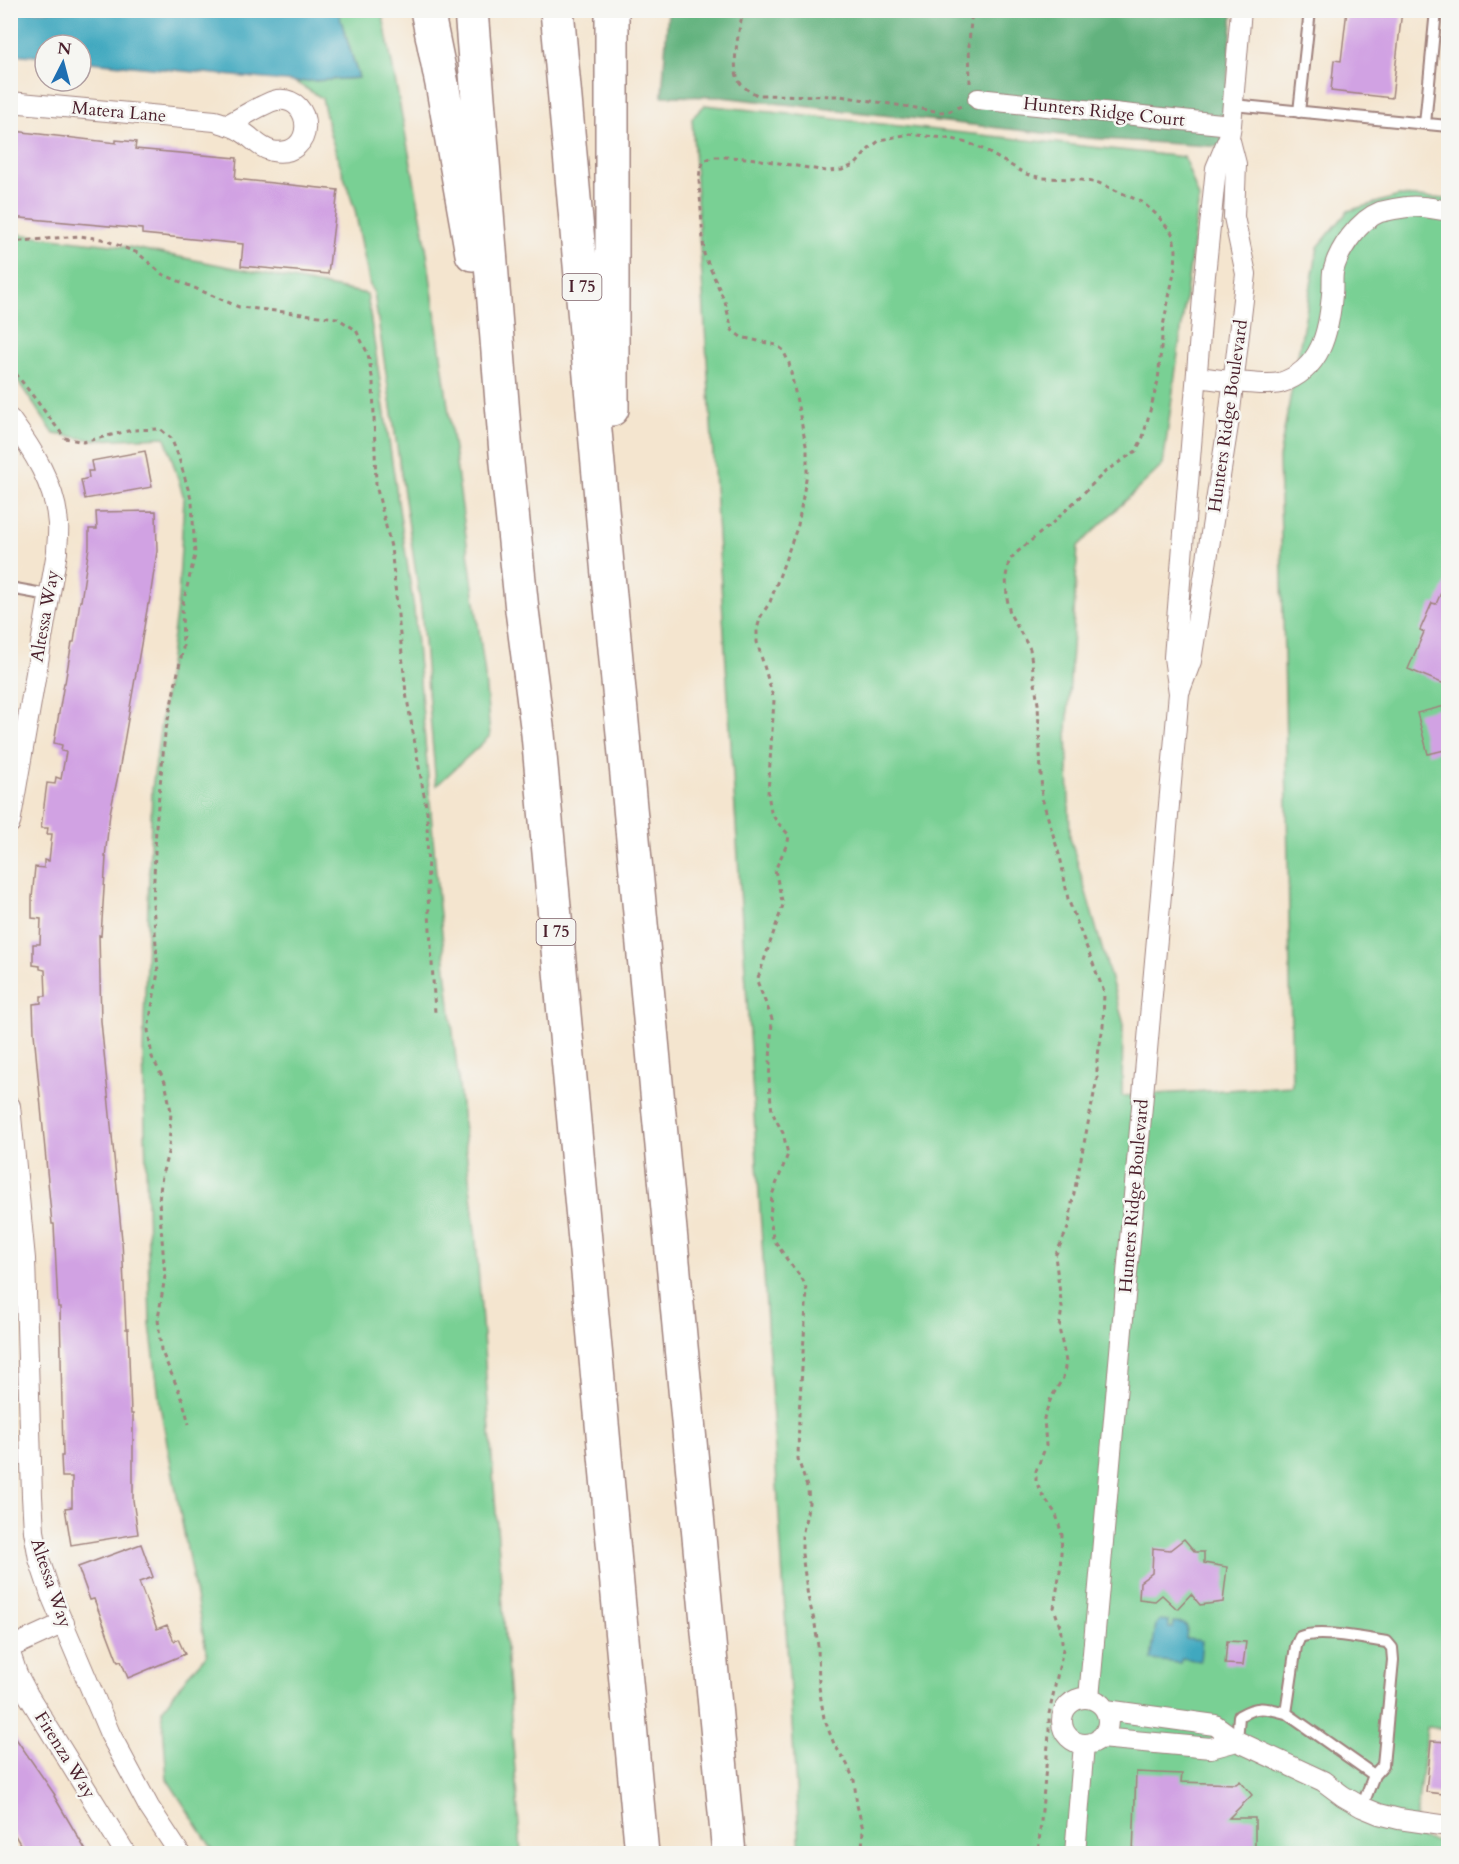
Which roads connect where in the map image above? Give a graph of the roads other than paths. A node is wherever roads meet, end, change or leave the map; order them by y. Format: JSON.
{"nodes":[{"id":1,"x":427,"y":10,"type":"edge"},
{"id":2,"x":471,"y":10,"type":"edge"},
{"id":3,"x":557,"y":10,"type":"edge"},
{"id":4,"x":612,"y":10,"type":"edge"},
{"id":5,"x":1241,"y":10,"type":"edge"},
{"id":6,"x":1310,"y":10,"type":"edge"},
{"id":7,"x":1436,"y":10,"type":"edge"},
{"id":8,"x":971,"y":95,"type":"road end"},
{"id":9,"x":10,"y":102,"type":"edge"},
{"id":10,"x":1233,"y":105,"type":"junction"},
{"id":11,"x":1299,"y":111,"type":"junction"},
{"id":12,"x":1425,"y":124,"type":"junction"},
{"id":13,"x":227,"y":125,"type":"dead end"},
{"id":14,"x":1449,"y":126,"type":"edge"},
{"id":15,"x":1230,"y":131,"type":"junction"},
{"id":16,"x":1449,"y":211,"type":"edge"},
{"id":17,"x":1197,"y":377,"type":"junction"},
{"id":18,"x":1234,"y":380,"type":"junction"},
{"id":19,"x":10,"y":419,"type":"edge"},
{"id":20,"x":506,"y":453,"type":"junction"},
{"id":21,"x":607,"y":564,"type":"junction"},
{"id":22,"x":10,"y":588,"type":"edge"},
{"id":23,"x":48,"y":595,"type":"junction"},
{"id":24,"x":1179,"y":693,"type":"junction"},
{"id":25,"x":10,"y":823,"type":"edge"},
{"id":26,"x":10,"y":1106,"type":"edge"},
{"id":27,"x":64,"y":1623,"type":"junction"},
{"id":28,"x":10,"y":1646,"type":"edge"},
{"id":29,"x":10,"y":1653,"type":"edge"},
{"id":30,"x":1089,"y":1698,"type":"junction"},
{"id":31,"x":1106,"y":1710,"type":"junction"},
{"id":32,"x":1286,"y":1713,"type":"junction"},
{"id":33,"x":1092,"y":1741,"type":"junction"},
{"id":34,"x":1237,"y":1741,"type":"junction"},
{"id":35,"x":1374,"y":1775,"type":"junction"},
{"id":36,"x":1362,"y":1807,"type":"junction"},
{"id":37,"x":1449,"y":1826,"type":"edge"},
{"id":38,"x":126,"y":1854,"type":"edge"},
{"id":39,"x":180,"y":1854,"type":"edge"},
{"id":40,"x":642,"y":1854,"type":"edge"},
{"id":41,"x":729,"y":1854,"type":"edge"},
{"id":42,"x":1075,"y":1854,"type":"edge"}],
"edges":[{"from":1,"to":20,"type":"highway"},
{"from":2,"to":20,"type":"highway","number":"I 75"},
{"from":3,"to":21,"type":"highway","number":"I 75"},
{"from":4,"to":21,"type":"highway"},
{"from":5,"to":10,"type":"street","name":"Hunters Ridge Boulevard"},
{"from":6,"to":11,"type":"lane"},
{"from":7,"to":12,"type":"lane"},
{"from":8,"to":15,"type":"street","name":"Hunters Ridge Court"},
{"from":9,"to":13,"type":"street","name":"Matera Lane"},
{"from":10,"to":11,"type":"lane"},
{"from":10,"to":15,"type":"street","name":"Hunters Ridge Boulevard"},
{"from":11,"to":12,"type":"lane"},
{"from":12,"to":14,"type":"lane"},
{"from":15,"to":17,"type":"street","name":"Hunters Ridge Boulevard"},
{"from":15,"to":18,"type":"street","name":"Hunters Ridge Boulevard"},
{"from":16,"to":18,"type":"street"},
{"from":17,"to":18,"type":"street"},
{"from":17,"to":24,"type":"street","name":"Hunters Ridge Boulevard"},
{"from":18,"to":24,"type":"street","name":"Hunters Ridge Boulevard"},
{"from":19,"to":23,"type":"street","name":"Altessa Way"},
{"from":20,"to":40,"type":"highway","number":"I 75"},
{"from":21,"to":41,"type":"highway","number":"I 75"},
{"from":22,"to":23,"type":"lane"},
{"from":23,"to":25,"type":"street","name":"Altessa Way"},
{"from":24,"to":30,"type":"street","name":"Hunters Ridge Boulevard"},
{"from":26,"to":27,"type":"street","name":"Altessa Way"},
{"from":27,"to":28,"type":"street"},
{"from":27,"to":39,"type":"street","name":"Altessa Way"},
{"from":29,"to":38,"type":"street","name":"Firenza Way"},
{"from":30,"to":31,"type":"street"},
{"from":30,"to":33,"type":"street"},
{"from":31,"to":33,"type":"street"},
{"from":31,"to":34,"type":"street"},
{"from":32,"to":34,"type":"lane"},
{"from":32,"to":35,"type":"lane"},
{"from":32,"to":35,"type":"lane"},
{"from":33,"to":34,"type":"street"},
{"from":33,"to":42,"type":"street"},
{"from":34,"to":36,"type":"street"},
{"from":35,"to":36,"type":"lane"},
{"from":36,"to":37,"type":"street"}]}
